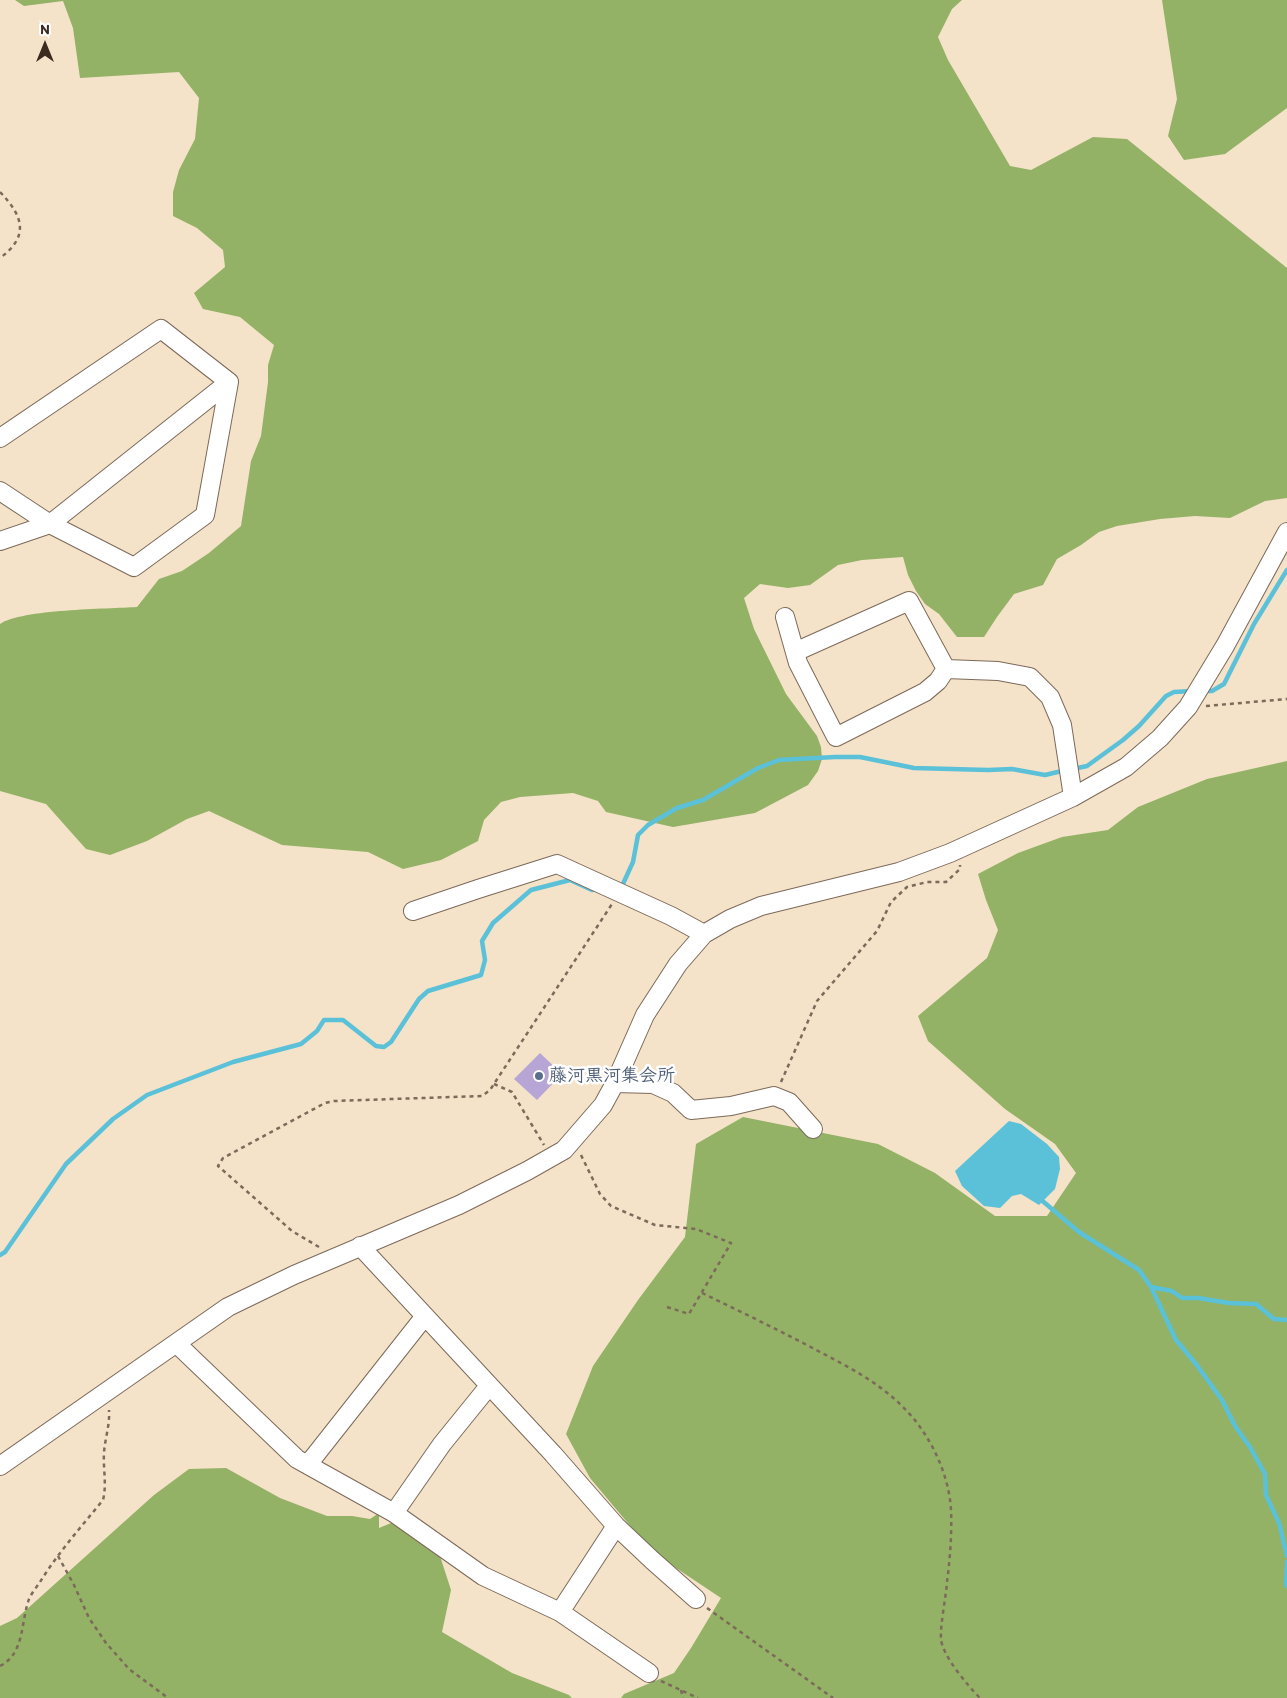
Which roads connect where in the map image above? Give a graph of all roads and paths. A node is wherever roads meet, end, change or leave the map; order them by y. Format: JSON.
{"nodes":[{"id":1,"x":0,"y":192,"type":"edge"},
{"id":2,"x":0,"y":258,"type":"edge"},
{"id":3,"x":229,"y":382,"type":"junction"},
{"id":4,"x":0,"y":438,"type":"edge"},
{"id":5,"x":0,"y":491,"type":"edge"},
{"id":6,"x":50,"y":524,"type":"junction"},
{"id":7,"x":1287,"y":532,"type":"edge"},
{"id":8,"x":0,"y":541,"type":"edge"},
{"id":9,"x":785,"y":617,"type":"dead end"},
{"id":10,"x":795,"y":652,"type":"junction"},
{"id":11,"x":946,"y":669,"type":"junction"},
{"id":12,"x":1195,"y":695,"type":"junction"},
{"id":13,"x":1287,"y":699,"type":"edge"},
{"id":14,"x":1073,"y":798,"type":"junction"},
{"id":15,"x":960,"y":849,"type":"junction"},
{"id":16,"x":612,"y":889,"type":"junction"},
{"id":17,"x":413,"y":911,"type":"dead end"},
{"id":18,"x":704,"y":934,"type":"junction"},
{"id":19,"x":614,"y":1083,"type":"junction"},
{"id":20,"x":494,"y":1084,"type":"junction"},
{"id":21,"x":774,"y":1096,"type":"junction"},
{"id":22,"x":813,"y":1129,"type":"dead end"},
{"id":23,"x":573,"y":1140,"type":"junction"},
{"id":24,"x":551,"y":1157,"type":"junction"},
{"id":25,"x":360,"y":1246,"type":"junction"},
{"id":26,"x":332,"y":1258,"type":"junction"},
{"id":27,"x":702,"y":1293,"type":"junction"},
{"id":28,"x":664,"y":1306,"type":"dead end"},
{"id":29,"x":425,"y":1316,"type":"junction"},
{"id":30,"x":177,"y":1344,"type":"junction"},
{"id":31,"x":489,"y":1386,"type":"junction"},
{"id":32,"x":105,"y":1394,"type":"junction"},
{"id":33,"x":306,"y":1464,"type":"junction"},
{"id":34,"x":0,"y":1466,"type":"edge"},
{"id":35,"x":394,"y":1514,"type":"junction"},
{"id":36,"x":616,"y":1526,"type":"junction"},
{"id":37,"x":58,"y":1556,"type":"junction"},
{"id":38,"x":696,"y":1599,"type":"joint"},
{"id":39,"x":560,"y":1612,"type":"junction"},
{"id":40,"x":0,"y":1666,"type":"edge"},
{"id":41,"x":649,"y":1673,"type":"joint"},
{"id":42,"x":681,"y":1690,"type":"junction"},
{"id":43,"x":168,"y":1698,"type":"edge"},
{"id":44,"x":683,"y":1698,"type":"edge"},
{"id":45,"x":698,"y":1698,"type":"edge"},
{"id":46,"x":833,"y":1698,"type":"edge"},
{"id":47,"x":980,"y":1698,"type":"edge"}],
"edges":[{"from":1,"to":2,"type":"path"},
{"from":3,"to":4,"type":"street"},
{"from":3,"to":6,"type":"street"},
{"from":3,"to":6,"type":"street"},
{"from":5,"to":6,"type":"street"},
{"from":6,"to":8,"type":"street"},
{"from":7,"to":12,"type":"street"},
{"from":9,"to":10,"type":"street"},
{"from":10,"to":11,"type":"street"},
{"from":10,"to":11,"type":"street"},
{"from":11,"to":14,"type":"street"},
{"from":12,"to":13,"type":"path"},
{"from":12,"to":14,"type":"street"},
{"from":14,"to":15,"type":"street"},
{"from":15,"to":18,"type":"street"},
{"from":15,"to":21,"type":"path"},
{"from":16,"to":17,"type":"street"},
{"from":16,"to":18,"type":"street"},
{"from":16,"to":20,"type":"path"},
{"from":18,"to":19,"type":"street"},
{"from":19,"to":21,"type":"street"},
{"from":19,"to":23,"type":"street"},
{"from":20,"to":24,"type":"path"},
{"from":20,"to":26,"type":"path"},
{"from":21,"to":22,"type":"street"},
{"from":23,"to":24,"type":"street"},
{"from":23,"to":27,"type":"path"},
{"from":24,"to":25,"type":"street"},
{"from":25,"to":26,"type":"street"},
{"from":25,"to":29,"type":"street"},
{"from":26,"to":30,"type":"street"},
{"from":27,"to":28,"type":"path"},
{"from":27,"to":47,"type":"path"},
{"from":29,"to":31,"type":"street"},
{"from":29,"to":33,"type":"street"},
{"from":30,"to":32,"type":"street"},
{"from":30,"to":33,"type":"street"},
{"from":31,"to":35,"type":"street"},
{"from":31,"to":36,"type":"street"},
{"from":32,"to":34,"type":"street"},
{"from":32,"to":37,"type":"path"},
{"from":33,"to":35,"type":"street"},
{"from":35,"to":39,"type":"street"},
{"from":36,"to":38,"type":"street"},
{"from":36,"to":39,"type":"street"},
{"from":37,"to":40,"type":"path"},
{"from":37,"to":43,"type":"path"},
{"from":38,"to":46,"type":"path"},
{"from":39,"to":41,"type":"street"},
{"from":41,"to":42,"type":"path"},
{"from":42,"to":44,"type":"path"},
{"from":42,"to":45,"type":"path"}]}
